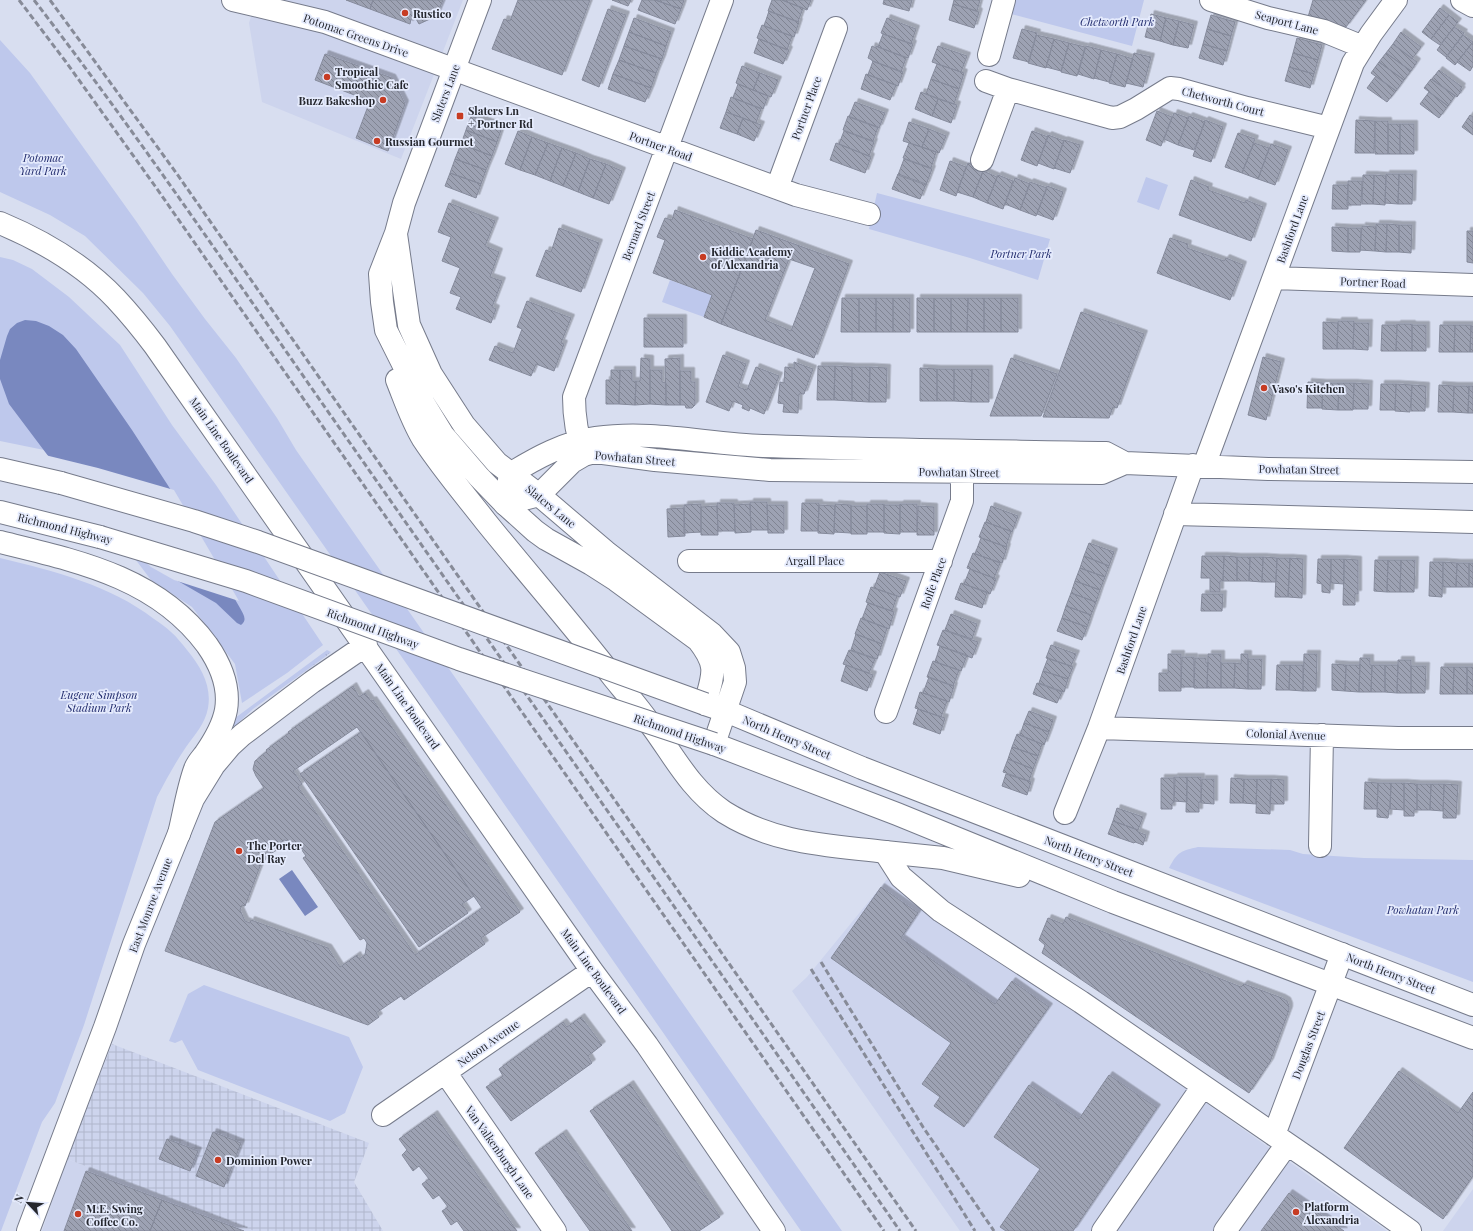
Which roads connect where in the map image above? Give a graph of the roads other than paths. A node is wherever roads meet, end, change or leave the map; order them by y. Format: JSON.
{"nodes":[{"id":1,"x":232,"y":0,"type":"edge"},
{"id":2,"x":480,"y":0,"type":"edge"},
{"id":3,"x":722,"y":0,"type":"edge"},
{"id":4,"x":1004,"y":0,"type":"edge"},
{"id":5,"x":1211,"y":0,"type":"edge"},
{"id":6,"x":1396,"y":0,"type":"edge"},
{"id":7,"x":1462,"y":0,"type":"edge"},
{"id":8,"x":1473,"y":6,"type":"edge"},
{"id":9,"x":836,"y":28,"type":"dead end"},
{"id":10,"x":1363,"y":48,"type":"junction"},
{"id":11,"x":989,"y":56,"type":"dead end"},
{"id":12,"x":454,"y":70,"type":"junction"},
{"id":13,"x":986,"y":81,"type":"dead end"},
{"id":14,"x":1008,"y":89,"type":"junction"},
{"id":15,"x":1329,"y":128,"type":"junction"},
{"id":16,"x":668,"y":148,"type":"junction"},
{"id":17,"x":982,"y":160,"type":"dead end"},
{"id":18,"x":777,"y":188,"type":"junction"},
{"id":19,"x":869,"y":214,"type":"dead end"},
{"id":20,"x":0,"y":223,"type":"edge"},
{"id":21,"x":396,"y":233,"type":"junction"},
{"id":22,"x":1274,"y":278,"type":"junction"},
{"id":23,"x":1473,"y":285,"type":"edge"},
{"id":24,"x":386,"y":330,"type":"junction"},
{"id":25,"x":581,"y":448,"type":"junction"},
{"id":26,"x":962,"y":450,"type":"junction"},
{"id":27,"x":1125,"y":463,"type":"junction"},
{"id":28,"x":1199,"y":466,"type":"junction"},
{"id":29,"x":1,"y":469,"type":"edge"},
{"id":30,"x":962,"y":472,"type":"junction"},
{"id":31,"x":1473,"y":472,"type":"edge"},
{"id":32,"x":510,"y":474,"type":"junction"},
{"id":33,"x":539,"y":495,"type":"junction"},
{"id":34,"x":505,"y":504,"type":"junction"},
{"id":35,"x":0,"y":512,"type":"edge"},
{"id":36,"x":1175,"y":514,"type":"junction"},
{"id":37,"x":1473,"y":522,"type":"edge"},
{"id":38,"x":0,"y":542,"type":"edge"},
{"id":39,"x":689,"y":561,"type":"dead end"},
{"id":40,"x":941,"y":561,"type":"junction"},
{"id":41,"x":366,"y":645,"type":"junction"},
{"id":42,"x":705,"y":704,"type":"junction"},
{"id":43,"x":726,"y":711,"type":"junction"},
{"id":44,"x":886,"y":712,"type":"dead end"},
{"id":45,"x":1099,"y":728,"type":"junction"},
{"id":46,"x":1322,"y":735,"type":"junction"},
{"id":47,"x":1473,"y":738,"type":"edge"},
{"id":48,"x":714,"y":744,"type":"junction"},
{"id":49,"x":1065,"y":813,"type":"dead end"},
{"id":50,"x":178,"y":834,"type":"junction"},
{"id":51,"x":1320,"y":846,"type":"dead end"},
{"id":52,"x":885,"y":852,"type":"junction"},
{"id":53,"x":1100,"y":896,"type":"junction"},
{"id":54,"x":1342,"y":954,"type":"junction"},
{"id":55,"x":592,"y":971,"type":"junction"},
{"id":56,"x":1331,"y":984,"type":"junction"},
{"id":57,"x":1473,"y":1005,"type":"edge"},
{"id":58,"x":1473,"y":1038,"type":"edge"},
{"id":59,"x":445,"y":1072,"type":"junction"},
{"id":60,"x":1203,"y":1086,"type":"junction"},
{"id":61,"x":383,"y":1115,"type":"dead end"},
{"id":62,"x":1280,"y":1139,"type":"junction"},
{"id":63,"x":28,"y":1231,"type":"edge"},
{"id":64,"x":555,"y":1231,"type":"edge"},
{"id":65,"x":774,"y":1231,"type":"edge"},
{"id":66,"x":1103,"y":1231,"type":"edge"},
{"id":67,"x":1225,"y":1231,"type":"edge"},
{"id":68,"x":1410,"y":1231,"type":"edge"}],
"edges":[{"from":1,"to":12,"type":"main road","name":"Potomac Greens Drive"},
{"from":2,"to":12,"type":"main road","name":"Slaters Lane"},
{"from":3,"to":16,"type":"main road","name":"Bernard Street"},
{"from":4,"to":11,"type":"main road"},
{"from":5,"to":10,"type":"main road","name":"Seaport Lane"},
{"from":6,"to":10,"type":"main road","name":"Bashford Lane"},
{"from":7,"to":8,"type":"main road"},
{"from":9,"to":18,"type":"main road","name":"Portner Place"},
{"from":10,"to":15,"type":"main road","name":"Bashford Lane"},
{"from":12,"to":16,"type":"main road","name":"Portner Road"},
{"from":12,"to":21,"type":"main road","name":"Slaters Lane"},
{"from":13,"to":14,"type":"main road","name":"Chetworth Court"},
{"from":14,"to":15,"type":"main road","name":"Chetworth Court"},
{"from":14,"to":17,"type":"main road"},
{"from":15,"to":22,"type":"main road","name":"Bashford Lane"},
{"from":16,"to":18,"type":"main road","name":"Portner Road"},
{"from":16,"to":25,"type":"main road","name":"Bernard Street"},
{"from":18,"to":19,"type":"main road","name":"Portner Road"},
{"from":20,"to":41,"type":"main road","name":"Main Line Boulevard"},
{"from":21,"to":24,"type":"main road","name":"Slaters Lane"},
{"from":21,"to":32,"type":"main road","name":"Slaters Lane"},
{"from":22,"to":23,"type":"main road","name":"Portner Road"},
{"from":22,"to":28,"type":"main road","name":"Bashford Lane"},
{"from":24,"to":34,"type":"main road","name":"Slaters Lane"},
{"from":24,"to":52,"type":"main road"},
{"from":25,"to":26,"type":"main road","name":"Powhatan Street"},
{"from":25,"to":30,"type":"main road","name":"Powhatan Street"},
{"from":25,"to":32,"type":"main road","name":"Powhatan Street"},
{"from":25,"to":33,"type":"main road","name":"Powhatan Street"},
{"from":26,"to":27,"type":"main road","name":"Powhatan Street"},
{"from":26,"to":30,"type":"main road","name":"Rolfe Place"},
{"from":27,"to":28,"type":"main road","name":"Powhatan Street"},
{"from":27,"to":30,"type":"main road","name":"Powhatan Street"},
{"from":28,"to":31,"type":"main road","name":"Powhatan Street"},
{"from":28,"to":36,"type":"main road","name":"Bashford Lane"},
{"from":29,"to":42,"type":"main road","bridge":true},
{"from":30,"to":40,"type":"main road","name":"Rolfe Place"},
{"from":32,"to":33,"type":"main road","name":"Slaters Lane"},
{"from":32,"to":34,"type":"main road"},
{"from":33,"to":34,"type":"main road"},
{"from":33,"to":43,"type":"main road","name":"Slaters Lane"},
{"from":34,"to":42,"type":"main road","name":"Slaters Lane"},
{"from":35,"to":48,"type":"main road","name":"Richmond Highway","bridge":true},
{"from":36,"to":37,"type":"main road"},
{"from":36,"to":45,"type":"main road","name":"Bashford Lane"},
{"from":38,"to":50,"type":"main road"},
{"from":39,"to":40,"type":"main road","name":"Argall Place"},
{"from":40,"to":44,"type":"main road","name":"Rolfe Place"},
{"from":41,"to":50,"type":"main road","name":"East Monroe Avenue"},
{"from":41,"to":55,"type":"main road","name":"Main Line Boulevard"},
{"from":42,"to":43,"type":"main road","name":"North Henry Street"},
{"from":43,"to":48,"type":"main road","name":"Slaters Lane"},
{"from":43,"to":54,"type":"main road","name":"North Henry Street"},
{"from":45,"to":46,"type":"main road","name":"Colonial Avenue"},
{"from":45,"to":49,"type":"main road","name":"Bashford Lane"},
{"from":46,"to":47,"type":"main road","name":"Colonial Avenue"},
{"from":46,"to":51,"type":"main road"},
{"from":48,"to":53,"type":"main road","name":"Richmond Highway"},
{"from":50,"to":63,"type":"main road","name":"East Monroe Avenue"},
{"from":52,"to":53,"type":"main road"},
{"from":52,"to":60,"type":"main road"},
{"from":53,"to":56,"type":"main road"},
{"from":54,"to":56,"type":"main road","name":"Douglas Street"},
{"from":54,"to":57,"type":"main road","name":"North Henry Street"},
{"from":55,"to":59,"type":"main road","name":"Nelson Avenue"},
{"from":55,"to":65,"type":"main road","name":"Main Line Boulevard"},
{"from":56,"to":58,"type":"main road"},
{"from":56,"to":62,"type":"main road","name":"Douglas Street"},
{"from":59,"to":61,"type":"main road","name":"Nelson Avenue"},
{"from":59,"to":64,"type":"main road","name":"Van Valkenburgh Lane"},
{"from":60,"to":62,"type":"main road"},
{"from":60,"to":66,"type":"main road"},
{"from":62,"to":67,"type":"main road","name":"Douglas Street"},
{"from":62,"to":68,"type":"main road"}]}
